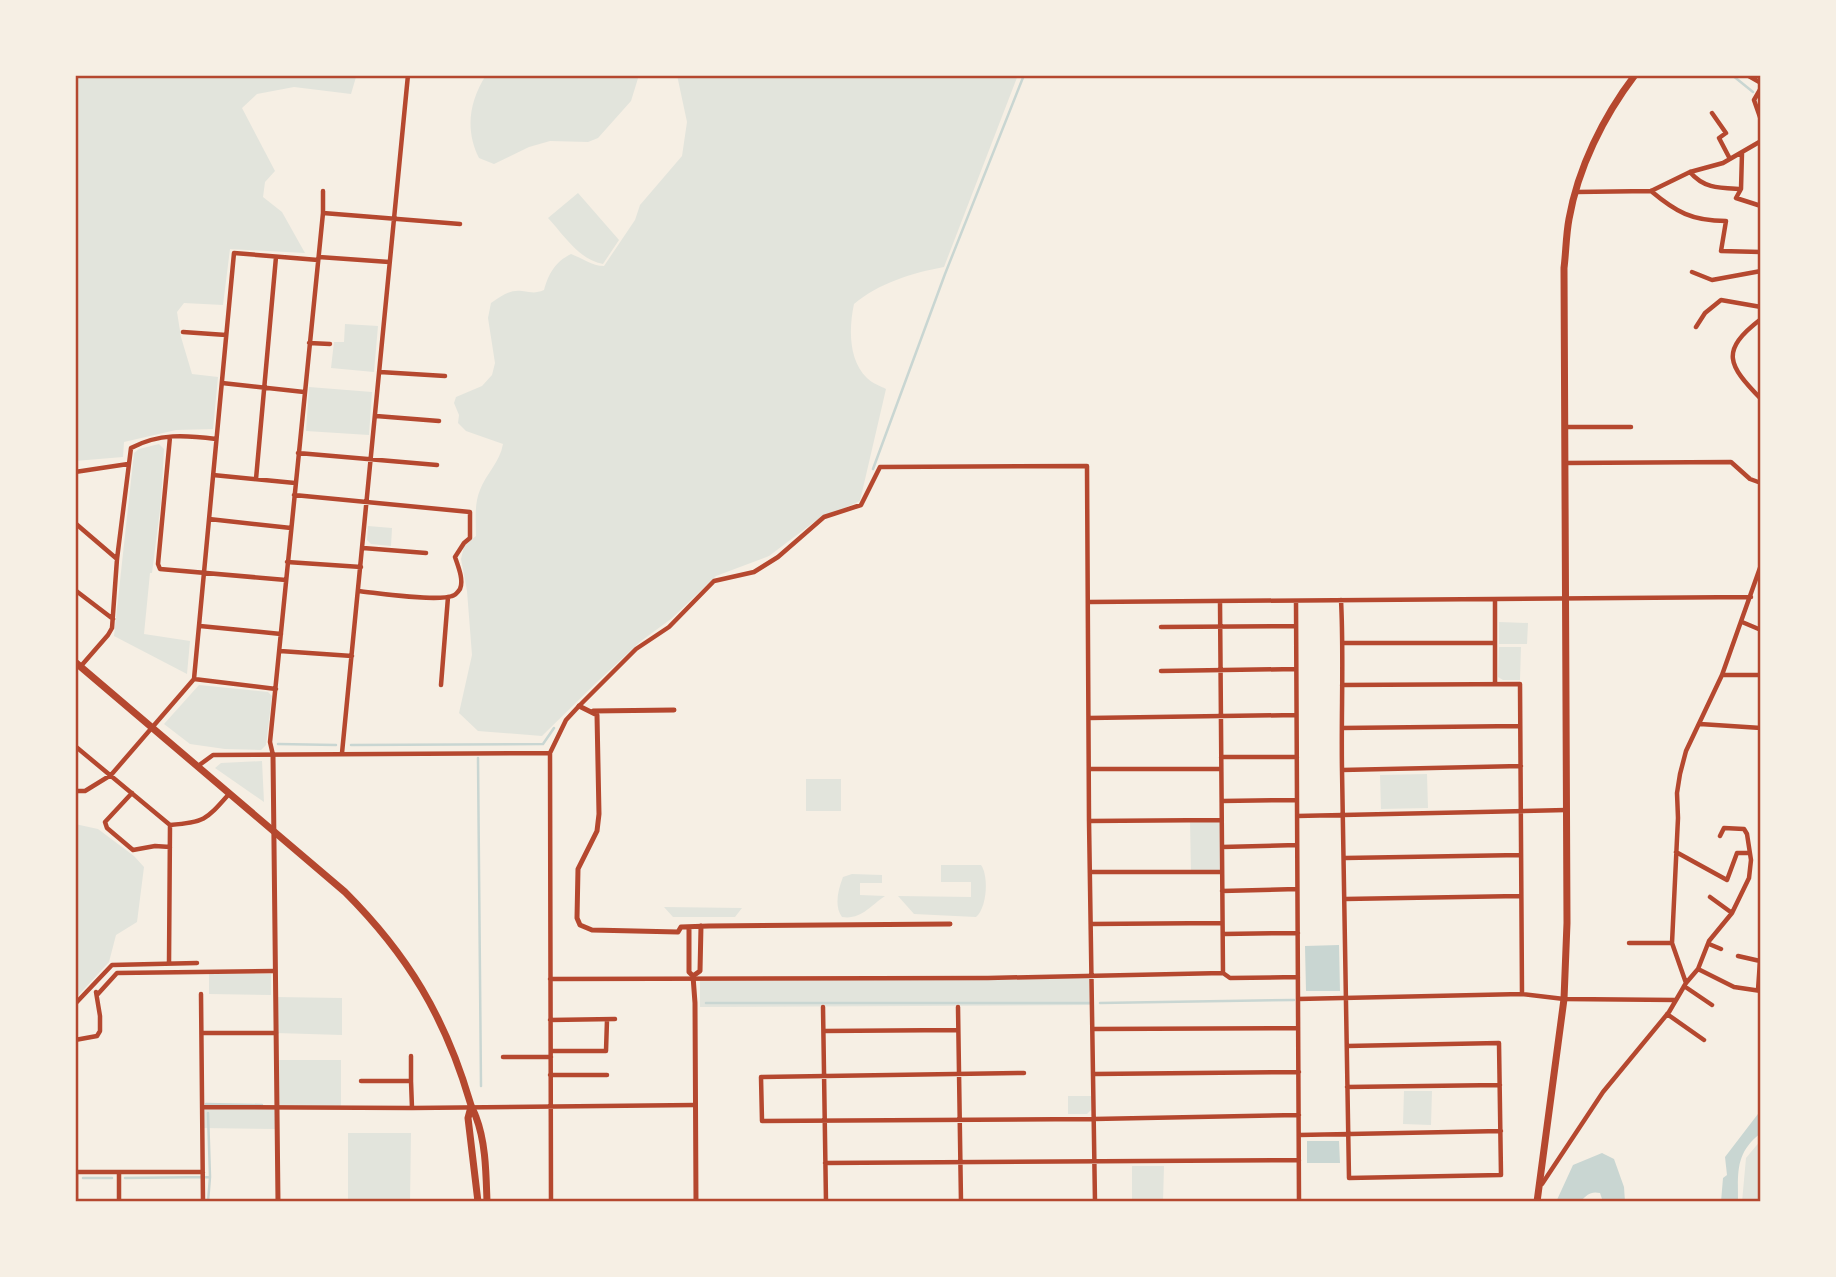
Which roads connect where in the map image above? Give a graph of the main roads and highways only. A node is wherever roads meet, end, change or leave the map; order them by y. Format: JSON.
{"nodes":[{"id":1,"x":1634,"y":75,"type":"edge"},
{"id":2,"x":78,"y":664,"type":"edge"},
{"id":3,"x":471,"y":1107,"type":"junction"},
{"id":4,"x":478,"y":1202,"type":"edge"},
{"id":5,"x":486,"y":1202,"type":"edge"},
{"id":6,"x":1537,"y":1202,"type":"edge"}],
"edges":[{"from":1,"to":6,"type":"main road"},
{"from":2,"to":3,"type":"main road"},
{"from":3,"to":4,"type":"main road"},
{"from":3,"to":5,"type":"main road"}]}
